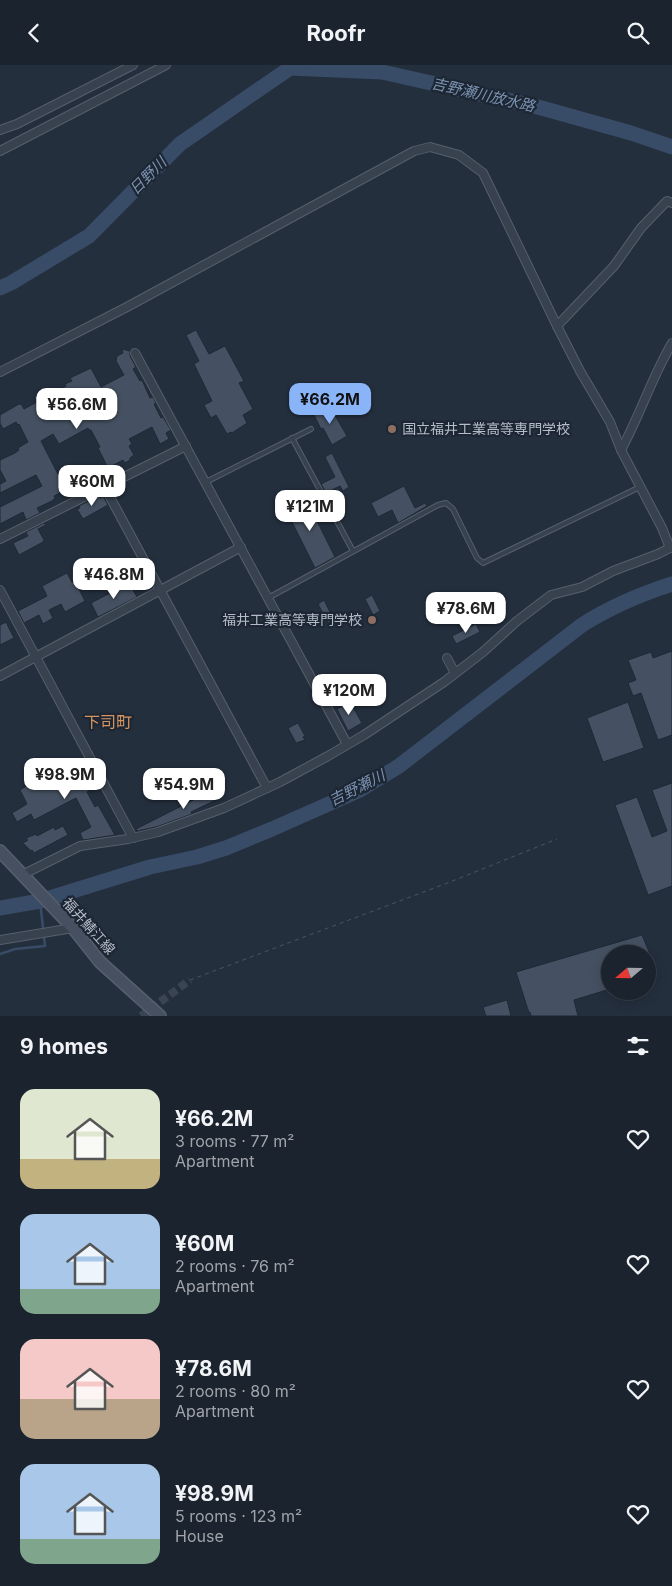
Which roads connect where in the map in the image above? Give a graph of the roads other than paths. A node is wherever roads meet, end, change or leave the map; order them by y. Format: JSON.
{"nodes":[{"id":1,"x":133,"y":65,"type":"edge"},
{"id":2,"x":166,"y":65,"type":"edge"},
{"id":3,"x":0,"y":130,"type":"edge"},
{"id":4,"x":0,"y":151,"type":"edge"},
{"id":5,"x":672,"y":203,"type":"edge"},
{"id":6,"x":557,"y":326,"type":"junction"},
{"id":7,"x":672,"y":343,"type":"edge"},
{"id":8,"x":135,"y":353,"type":"dead end"},
{"id":9,"x":0,"y":372,"type":"edge"},
{"id":10,"x":311,"y":429,"type":"dead end"},
{"id":11,"x":292,"y":438,"type":"junction"},
{"id":12,"x":186,"y":446,"type":"junction"},
{"id":13,"x":621,"y":450,"type":"junction"},
{"id":14,"x":206,"y":482,"type":"junction"},
{"id":15,"x":104,"y":486,"type":"junction"},
{"id":16,"x":640,"y":487,"type":"junction"},
{"id":17,"x":0,"y":539,"type":"edge"},
{"id":18,"x":241,"y":547,"type":"junction"},
{"id":19,"x":671,"y":548,"type":"edge"},
{"id":20,"x":353,"y":551,"type":"junction"},
{"id":21,"x":0,"y":590,"type":"edge"},
{"id":22,"x":160,"y":590,"type":"junction"},
{"id":23,"x":268,"y":597,"type":"junction"},
{"id":24,"x":36,"y":657,"type":"junction"},
{"id":25,"x":447,"y":658,"type":"dead end"},
{"id":26,"x":455,"y":673,"type":"junction"},
{"id":27,"x":0,"y":677,"type":"edge"},
{"id":28,"x":347,"y":744,"type":"junction"},
{"id":29,"x":267,"y":788,"type":"junction"},
{"id":30,"x":134,"y":838,"type":"junction"},
{"id":31,"x":0,"y":851,"type":"edge"},
{"id":32,"x":24,"y":878,"type":"junction"},
{"id":33,"x":69,"y":924,"type":"junction"},
{"id":34,"x":4,"y":939,"type":"edge"},
{"id":35,"x":0,"y":944,"type":"edge"},
{"id":36,"x":160,"y":1016,"type":"edge"}],
"edges":[{"from":1,"to":3,"type":"street"},
{"from":2,"to":4,"type":"street"},
{"from":5,"to":6,"type":"street"},
{"from":6,"to":9,"type":"street"},
{"from":6,"to":13,"type":"street"},
{"from":7,"to":13,"type":"street"},
{"from":8,"to":12,"type":"street"},
{"from":10,"to":11,"type":"lane"},
{"from":11,"to":14,"type":"lane"},
{"from":11,"to":20,"type":"lane"},
{"from":12,"to":14,"type":"street"},
{"from":12,"to":15,"type":"street"},
{"from":13,"to":16,"type":"street"},
{"from":14,"to":18,"type":"street"},
{"from":15,"to":17,"type":"street"},
{"from":15,"to":22,"type":"street"},
{"from":16,"to":19,"type":"street"},
{"from":16,"to":20,"type":"lane"},
{"from":18,"to":22,"type":"street"},
{"from":18,"to":23,"type":"street"},
{"from":19,"to":26,"type":"street"},
{"from":20,"to":23,"type":"lane"},
{"from":21,"to":24,"type":"street"},
{"from":22,"to":24,"type":"street"},
{"from":22,"to":29,"type":"street"},
{"from":23,"to":28,"type":"street"},
{"from":24,"to":27,"type":"street"},
{"from":24,"to":30,"type":"street"},
{"from":25,"to":26,"type":"street"},
{"from":26,"to":28,"type":"street"},
{"from":28,"to":29,"type":"street"},
{"from":29,"to":30,"type":"street"},
{"from":30,"to":32,"type":"street"},
{"from":31,"to":32,"type":"main road","name":"福井鯖江線"},
{"from":32,"to":33,"type":"main road","name":"福井鯖江線"},
{"from":33,"to":34,"type":"street"},
{"from":33,"to":36,"type":"main road","name":"福井鯖江線"},
{"from":34,"to":35,"type":"street"}]}
